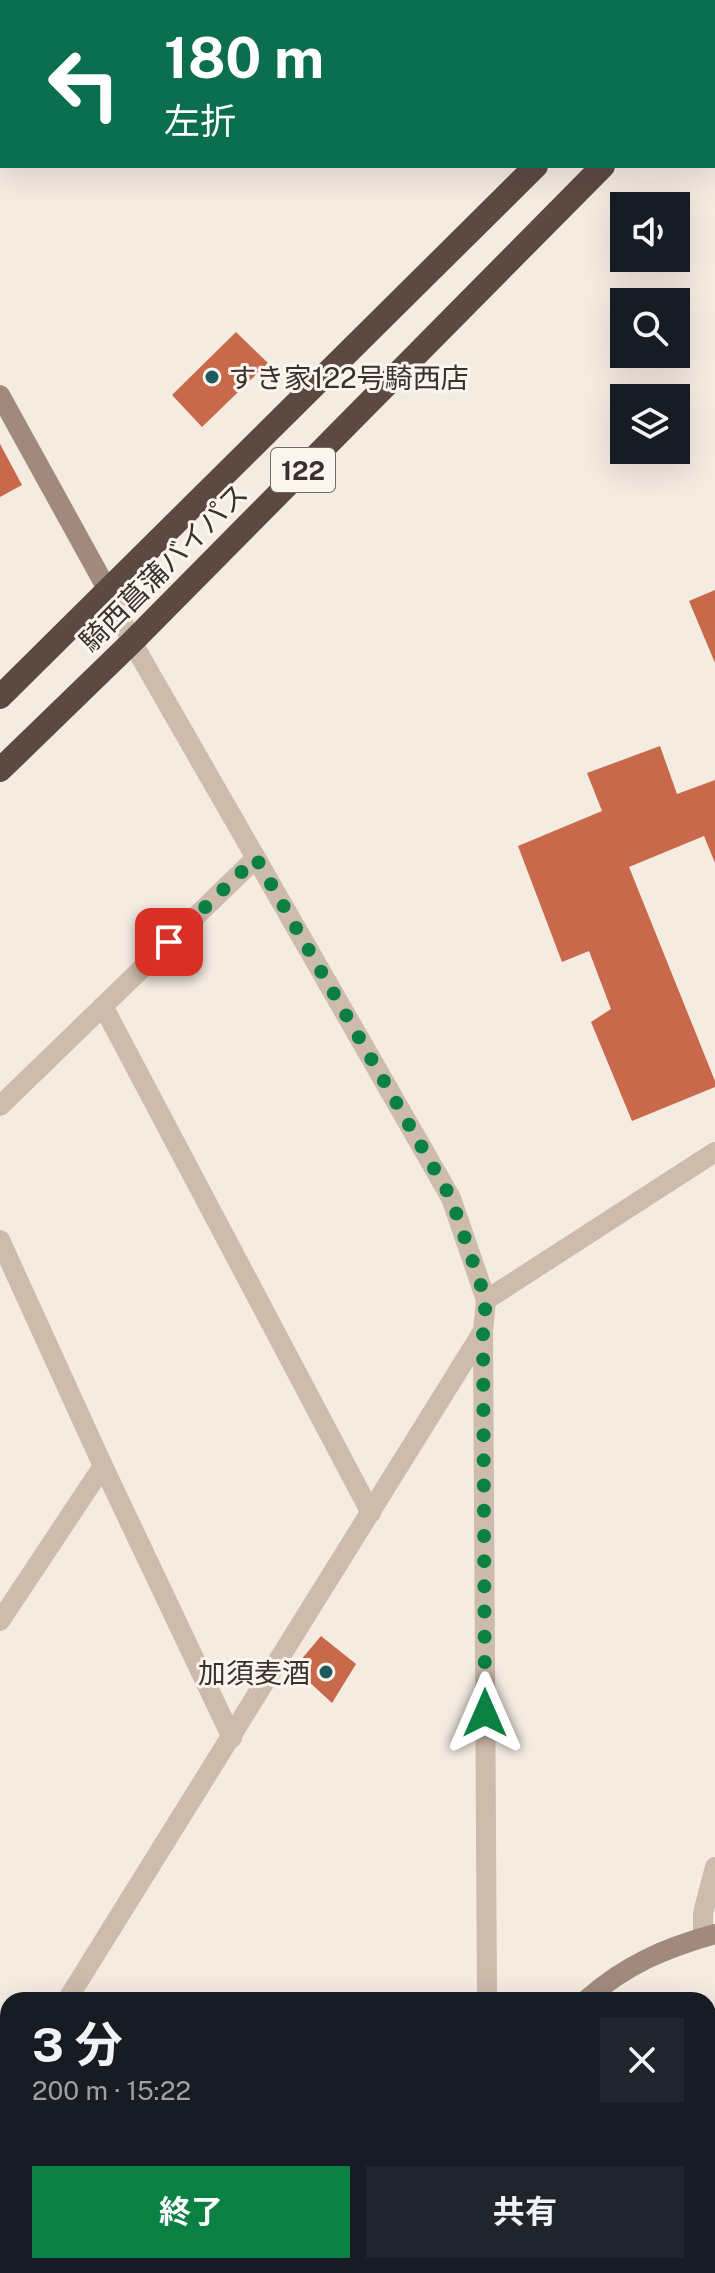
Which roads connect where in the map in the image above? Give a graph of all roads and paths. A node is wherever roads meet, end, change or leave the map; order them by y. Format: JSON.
{"nodes":[{"id":1,"x":534,"y":168,"type":"edge"},
{"id":2,"x":601,"y":168,"type":"edge"},
{"id":3,"x":0,"y":395,"type":"edge"},
{"id":4,"x":107,"y":589,"type":"junction"},
{"id":5,"x":132,"y":642,"type":"junction"},
{"id":6,"x":0,"y":697,"type":"edge"},
{"id":7,"x":0,"y":770,"type":"edge"},
{"id":8,"x":256,"y":858,"type":"junction"},
{"id":9,"x":103,"y":1006,"type":"junction"},
{"id":10,"x":0,"y":1106,"type":"edge"},
{"id":11,"x":715,"y":1152,"type":"edge"},
{"id":12,"x":0,"y":1240,"type":"edge"},
{"id":13,"x":486,"y":1300,"type":"junction"},
{"id":14,"x":483,"y":1331,"type":"junction"},
{"id":15,"x":103,"y":1466,"type":"junction"},
{"id":16,"x":371,"y":1513,"type":"junction"},
{"id":17,"x":0,"y":1621,"type":"edge"},
{"id":18,"x":232,"y":1738,"type":"junction"},
{"id":19,"x":715,"y":1867,"type":"edge"},
{"id":20,"x":709,"y":1936,"type":"edge"},
{"id":21,"x":72,"y":1992,"type":"edge"},
{"id":22,"x":487,"y":1992,"type":"edge"},
{"id":23,"x":595,"y":1992,"type":"edge"}],
"edges":[{"from":1,"to":4,"type":"highway","name":"騎西菖蒲バイパス","number":"122"},
{"from":2,"to":5,"type":"highway","name":"騎西菖蒲バイパス","number":"122"},
{"from":3,"to":4,"type":"street"},
{"from":4,"to":5,"type":"street"},
{"from":4,"to":6,"type":"highway","name":"騎西菖蒲バイパス","number":"122"},
{"from":5,"to":7,"type":"highway","name":"騎西菖蒲バイパス","number":"122"},
{"from":5,"to":8,"type":"street"},
{"from":8,"to":9,"type":"street"},
{"from":8,"to":13,"type":"street"},
{"from":9,"to":10,"type":"street"},
{"from":9,"to":16,"type":"street"},
{"from":11,"to":13,"type":"street"},
{"from":12,"to":15,"type":"street"},
{"from":13,"to":14,"type":"street"},
{"from":14,"to":16,"type":"street"},
{"from":14,"to":22,"type":"street"},
{"from":15,"to":17,"type":"street"},
{"from":15,"to":18,"type":"street"},
{"from":16,"to":18,"type":"street"},
{"from":18,"to":21,"type":"street"},
{"from":19,"to":20,"type":"street"},
{"from":20,"to":23,"type":"street"}]}
